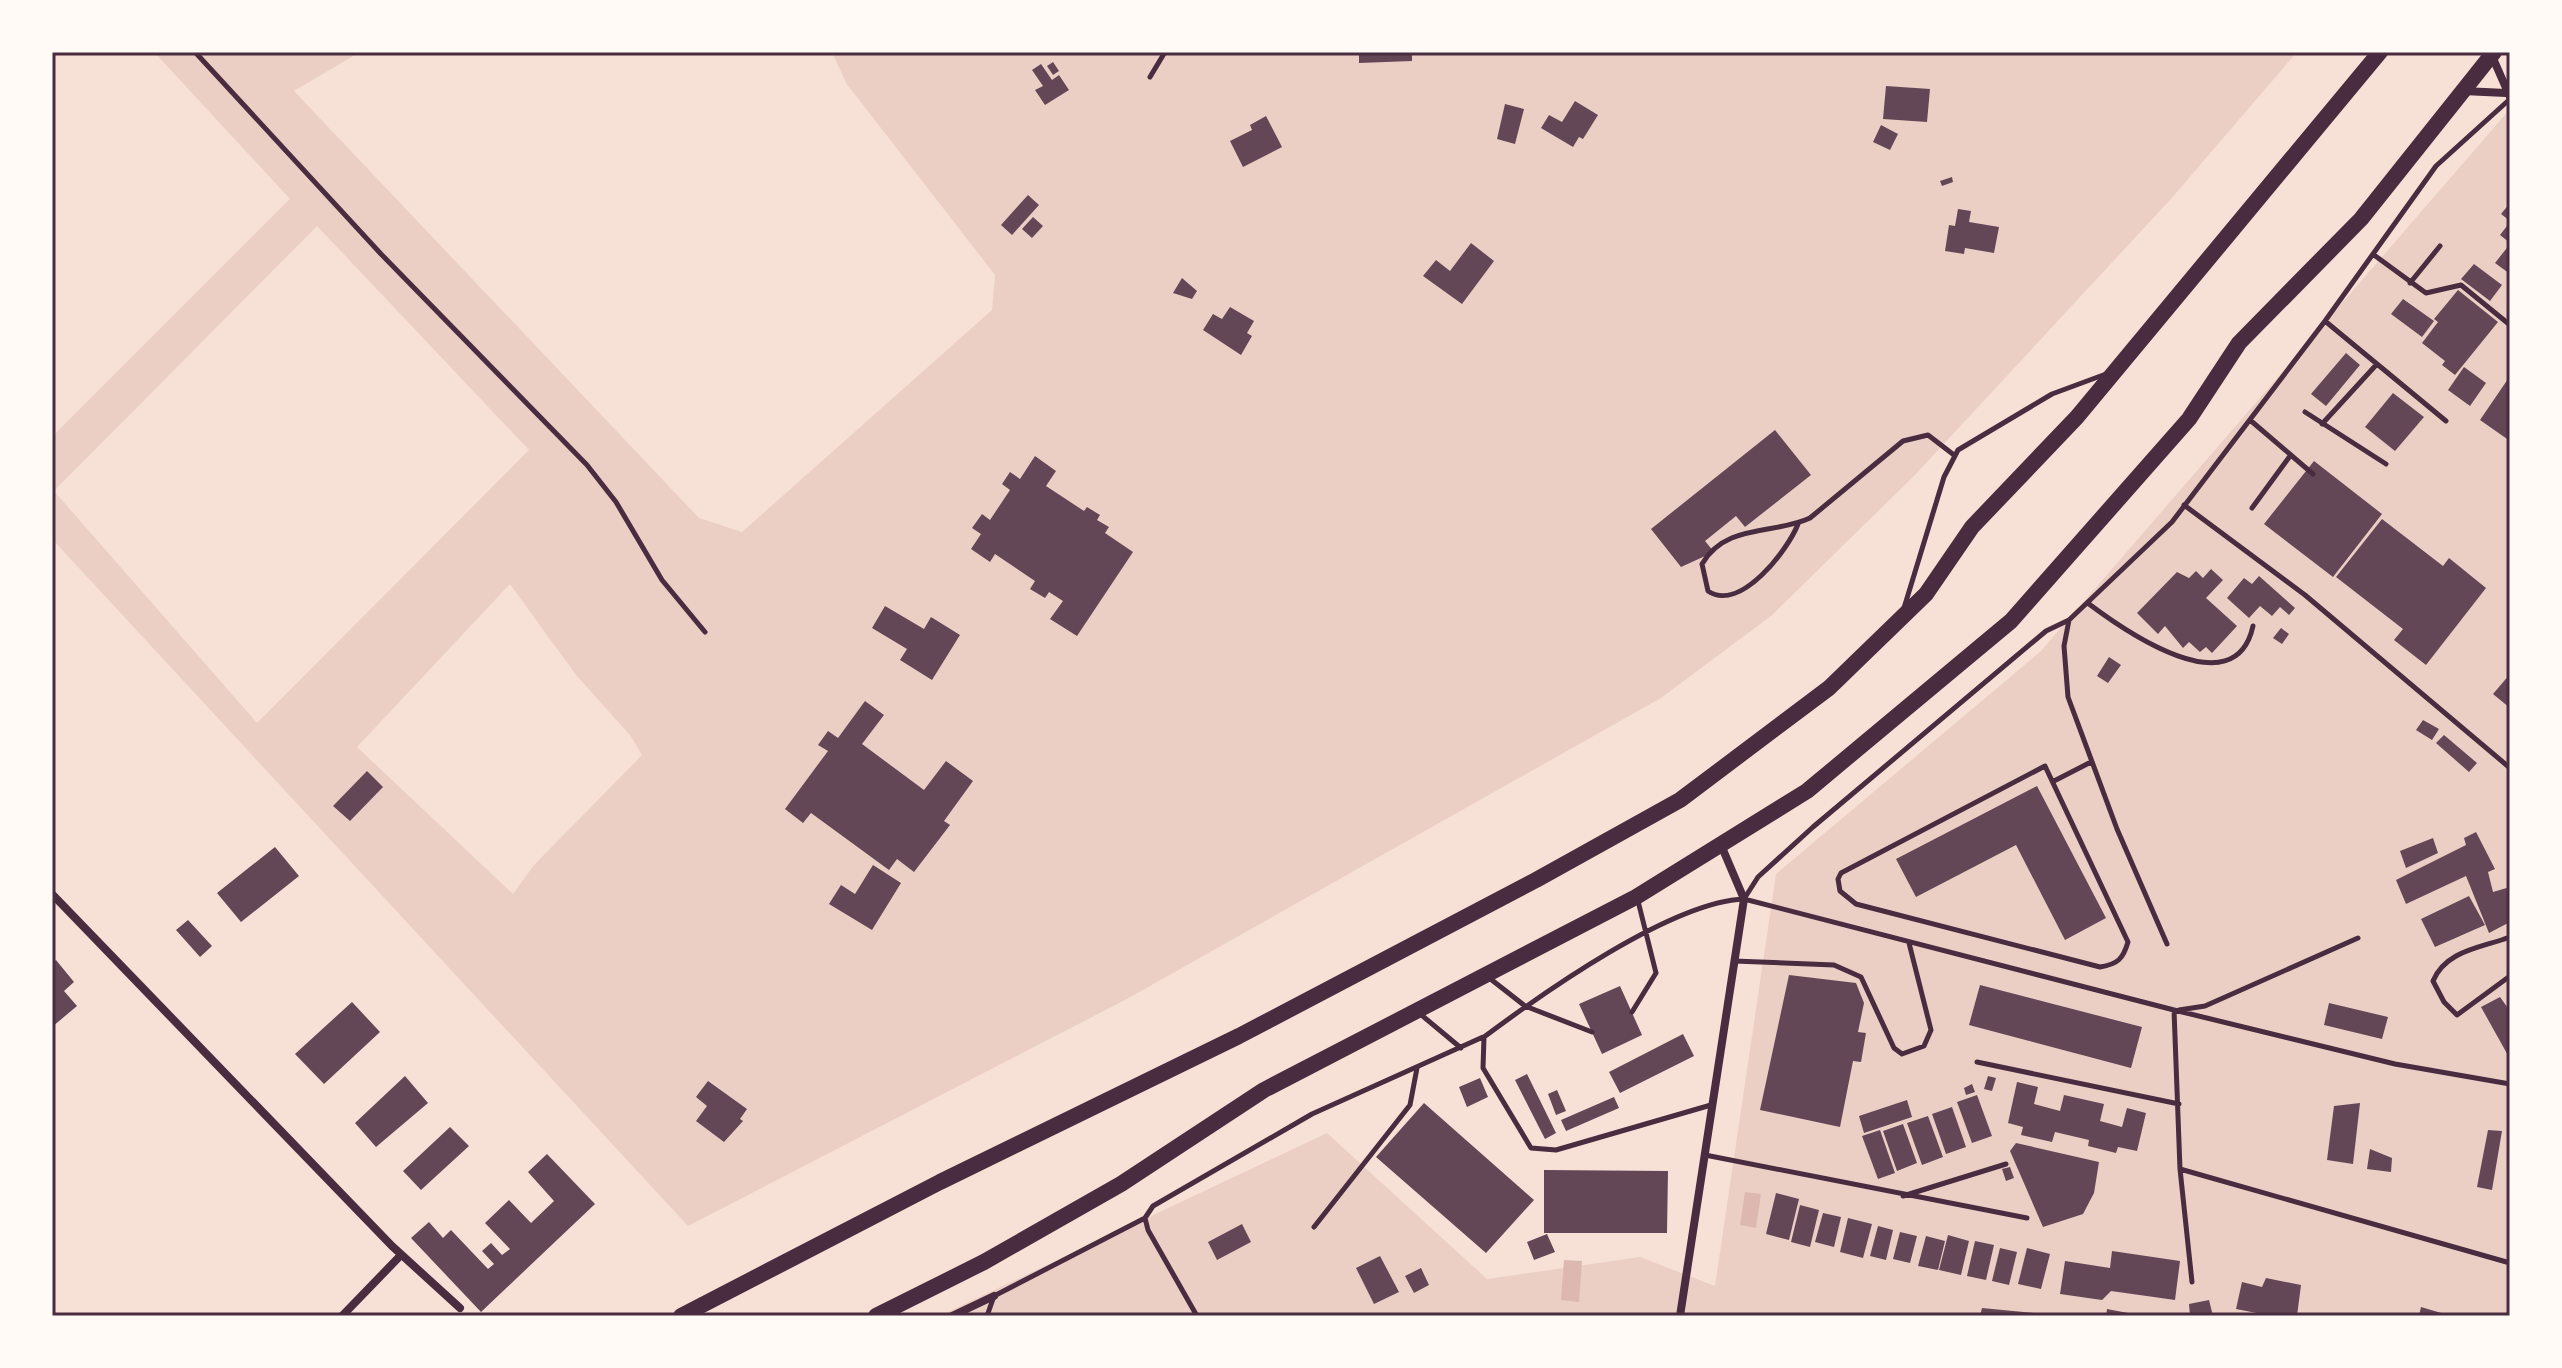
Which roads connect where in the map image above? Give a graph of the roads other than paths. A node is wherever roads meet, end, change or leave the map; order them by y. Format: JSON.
{"nodes":[{"id":1,"x":195,"y":52,"type":"edge"},
{"id":2,"x":1165,"y":52,"type":"edge"},
{"id":3,"x":2380,"y":52,"type":"edge"},
{"id":4,"x":2493,"y":53,"type":"edge"},
{"id":5,"x":1150,"y":77,"type":"dead end"},
{"id":6,"x":2461,"y":91,"type":"junction"},
{"id":7,"x":2509,"y":96,"type":"edge"},
{"id":8,"x":2440,"y":246,"type":"dead end"},
{"id":9,"x":2374,"y":255,"type":"junction"},
{"id":10,"x":2410,"y":283,"type":"junction"},
{"id":11,"x":2325,"y":321,"type":"junction"},
{"id":12,"x":2510,"y":325,"type":"edge"},
{"id":13,"x":2377,"y":364,"type":"junction"},
{"id":14,"x":2114,"y":371,"type":"junction"},
{"id":15,"x":2305,"y":412,"type":"dead end"},
{"id":16,"x":2250,"y":420,"type":"junction"},
{"id":17,"x":2446,"y":421,"type":"dead end"},
{"id":18,"x":2322,"y":424,"type":"junction"},
{"id":19,"x":1954,"y":455,"type":"junction"},
{"id":20,"x":2290,"y":456,"type":"junction"},
{"id":21,"x":2386,"y":464,"type":"dead end"},
{"id":22,"x":2313,"y":474,"type":"dead end"},
{"id":23,"x":2184,"y":505,"type":"junction"},
{"id":24,"x":2252,"y":508,"type":"dead end"},
{"id":25,"x":1798,"y":524,"type":"junction"},
{"id":26,"x":2089,"y":604,"type":"junction"},
{"id":27,"x":1903,"y":616,"type":"junction"},
{"id":28,"x":2069,"y":620,"type":"junction"},
{"id":29,"x":2253,"y":626,"type":"dead end"},
{"id":30,"x":705,"y":632,"type":"dead end"},
{"id":31,"x":2091,"y":762,"type":"junction"},
{"id":32,"x":2510,"y":768,"type":"edge"},
{"id":33,"x":2054,"y":781,"type":"junction"},
{"id":34,"x":1721,"y":845,"type":"junction"},
{"id":35,"x":52,"y":894,"type":"edge"},
{"id":36,"x":1636,"y":897,"type":"junction"},
{"id":37,"x":1744,"y":899,"type":"junction"},
{"id":38,"x":1646,"y":933,"type":"junction"},
{"id":39,"x":2510,"y":937,"type":"edge"},
{"id":40,"x":2358,"y":938,"type":"dead end"},
{"id":41,"x":1908,"y":942,"type":"junction"},
{"id":42,"x":2167,"y":944,"type":"dead end"},
{"id":43,"x":1733,"y":960,"type":"junction"},
{"id":44,"x":1485,"y":975,"type":"junction"},
{"id":45,"x":2510,"y":976,"type":"edge"},
{"id":46,"x":1525,"y":1006,"type":"junction"},
{"id":47,"x":1416,"y":1010,"type":"junction"},
{"id":48,"x":2174,"y":1010,"type":"junction"},
{"id":49,"x":1632,"y":1012,"type":"dead end"},
{"id":50,"x":1592,"y":1032,"type":"dead end"},
{"id":51,"x":1484,"y":1037,"type":"junction"},
{"id":52,"x":1461,"y":1048,"type":"junction"},
{"id":53,"x":1977,"y":1062,"type":"dead end"},
{"id":54,"x":1417,"y":1067,"type":"junction"},
{"id":55,"x":2510,"y":1084,"type":"edge"},
{"id":56,"x":2179,"y":1104,"type":"junction"},
{"id":57,"x":1711,"y":1105,"type":"junction"},
{"id":58,"x":1704,"y":1155,"type":"junction"},
{"id":59,"x":2006,"y":1164,"type":"dead end"},
{"id":60,"x":2180,"y":1169,"type":"junction"},
{"id":61,"x":1902,"y":1196,"type":"junction"},
{"id":62,"x":1145,"y":1218,"type":"junction"},
{"id":63,"x":2027,"y":1218,"type":"dead end"},
{"id":64,"x":1314,"y":1227,"type":"dead end"},
{"id":65,"x":401,"y":1255,"type":"junction"},
{"id":66,"x":2510,"y":1263,"type":"edge"},
{"id":67,"x":2192,"y":1282,"type":"dead end"},
{"id":68,"x":994,"y":1296,"type":"junction"},
{"id":69,"x":460,"y":1308,"type":"dead end"},
{"id":70,"x":342,"y":1316,"type":"edge"},
{"id":71,"x":681,"y":1316,"type":"edge"},
{"id":72,"x":876,"y":1316,"type":"edge"},
{"id":73,"x":952,"y":1316,"type":"edge"},
{"id":74,"x":987,"y":1316,"type":"edge"},
{"id":75,"x":1197,"y":1316,"type":"edge"},
{"id":76,"x":1680,"y":1316,"type":"edge"}],
"edges":[{"from":1,"to":30,"type":"lane"},
{"from":2,"to":5,"type":"lane"},
{"from":3,"to":14,"type":"highway"},
{"from":4,"to":6,"type":"highway"},
{"from":4,"to":7,"type":"street"},
{"from":6,"to":7,"type":"street"},
{"from":6,"to":34,"type":"highway"},
{"from":7,"to":9,"type":"lane"},
{"from":8,"to":10,"type":"lane"},
{"from":9,"to":10,"type":"lane"},
{"from":9,"to":11,"type":"lane"},
{"from":10,"to":12,"type":"lane"},
{"from":11,"to":13,"type":"lane"},
{"from":11,"to":16,"type":"lane"},
{"from":13,"to":17,"type":"lane"},
{"from":13,"to":18,"type":"lane"},
{"from":14,"to":19,"type":"lane"},
{"from":14,"to":27,"type":"highway"},
{"from":15,"to":18,"type":"lane"},
{"from":16,"to":20,"type":"lane"},
{"from":16,"to":23,"type":"lane"},
{"from":18,"to":21,"type":"lane"},
{"from":19,"to":25,"type":"lane"},
{"from":19,"to":27,"type":"lane"},
{"from":20,"to":22,"type":"lane"},
{"from":20,"to":24,"type":"lane"},
{"from":23,"to":26,"type":"lane"},
{"from":23,"to":32,"type":"lane"},
{"from":25,"to":25,"type":"lane"},
{"from":26,"to":28,"type":"lane"},
{"from":26,"to":29,"type":"lane"},
{"from":27,"to":71,"type":"highway"},
{"from":28,"to":31,"type":"lane"},
{"from":28,"to":37,"type":"lane"},
{"from":31,"to":33,"type":"lane"},
{"from":31,"to":42,"type":"lane"},
{"from":33,"to":33,"type":"lane"},
{"from":34,"to":36,"type":"highway"},
{"from":34,"to":37,"type":"street"},
{"from":35,"to":65,"type":"street"},
{"from":36,"to":38,"type":"lane"},
{"from":36,"to":44,"type":"highway"},
{"from":37,"to":38,"type":"lane"},
{"from":37,"to":41,"type":"lane"},
{"from":37,"to":43,"type":"street"},
{"from":38,"to":46,"type":"lane"},
{"from":38,"to":49,"type":"lane"},
{"from":39,"to":45,"type":"lane"},
{"from":40,"to":48,"type":"lane"},
{"from":41,"to":43,"type":"lane"},
{"from":41,"to":48,"type":"lane"},
{"from":43,"to":57,"type":"street"},
{"from":44,"to":46,"type":"lane"},
{"from":44,"to":47,"type":"highway"},
{"from":46,"to":50,"type":"lane"},
{"from":46,"to":51,"type":"lane"},
{"from":47,"to":52,"type":"lane"},
{"from":47,"to":72,"type":"highway"},
{"from":48,"to":55,"type":"lane"},
{"from":48,"to":56,"type":"lane"},
{"from":51,"to":52,"type":"lane"},
{"from":51,"to":57,"type":"lane"},
{"from":52,"to":54,"type":"lane"},
{"from":53,"to":56,"type":"lane"},
{"from":54,"to":62,"type":"lane"},
{"from":54,"to":64,"type":"lane"},
{"from":56,"to":60,"type":"lane"},
{"from":57,"to":58,"type":"street"},
{"from":58,"to":61,"type":"lane"},
{"from":58,"to":76,"type":"street"},
{"from":59,"to":61,"type":"lane"},
{"from":60,"to":66,"type":"lane"},
{"from":60,"to":67,"type":"lane"},
{"from":61,"to":63,"type":"lane"},
{"from":62,"to":68,"type":"lane"},
{"from":62,"to":75,"type":"lane"},
{"from":65,"to":69,"type":"street"},
{"from":65,"to":70,"type":"street"},
{"from":68,"to":73,"type":"street"},
{"from":68,"to":74,"type":"lane"}]}
